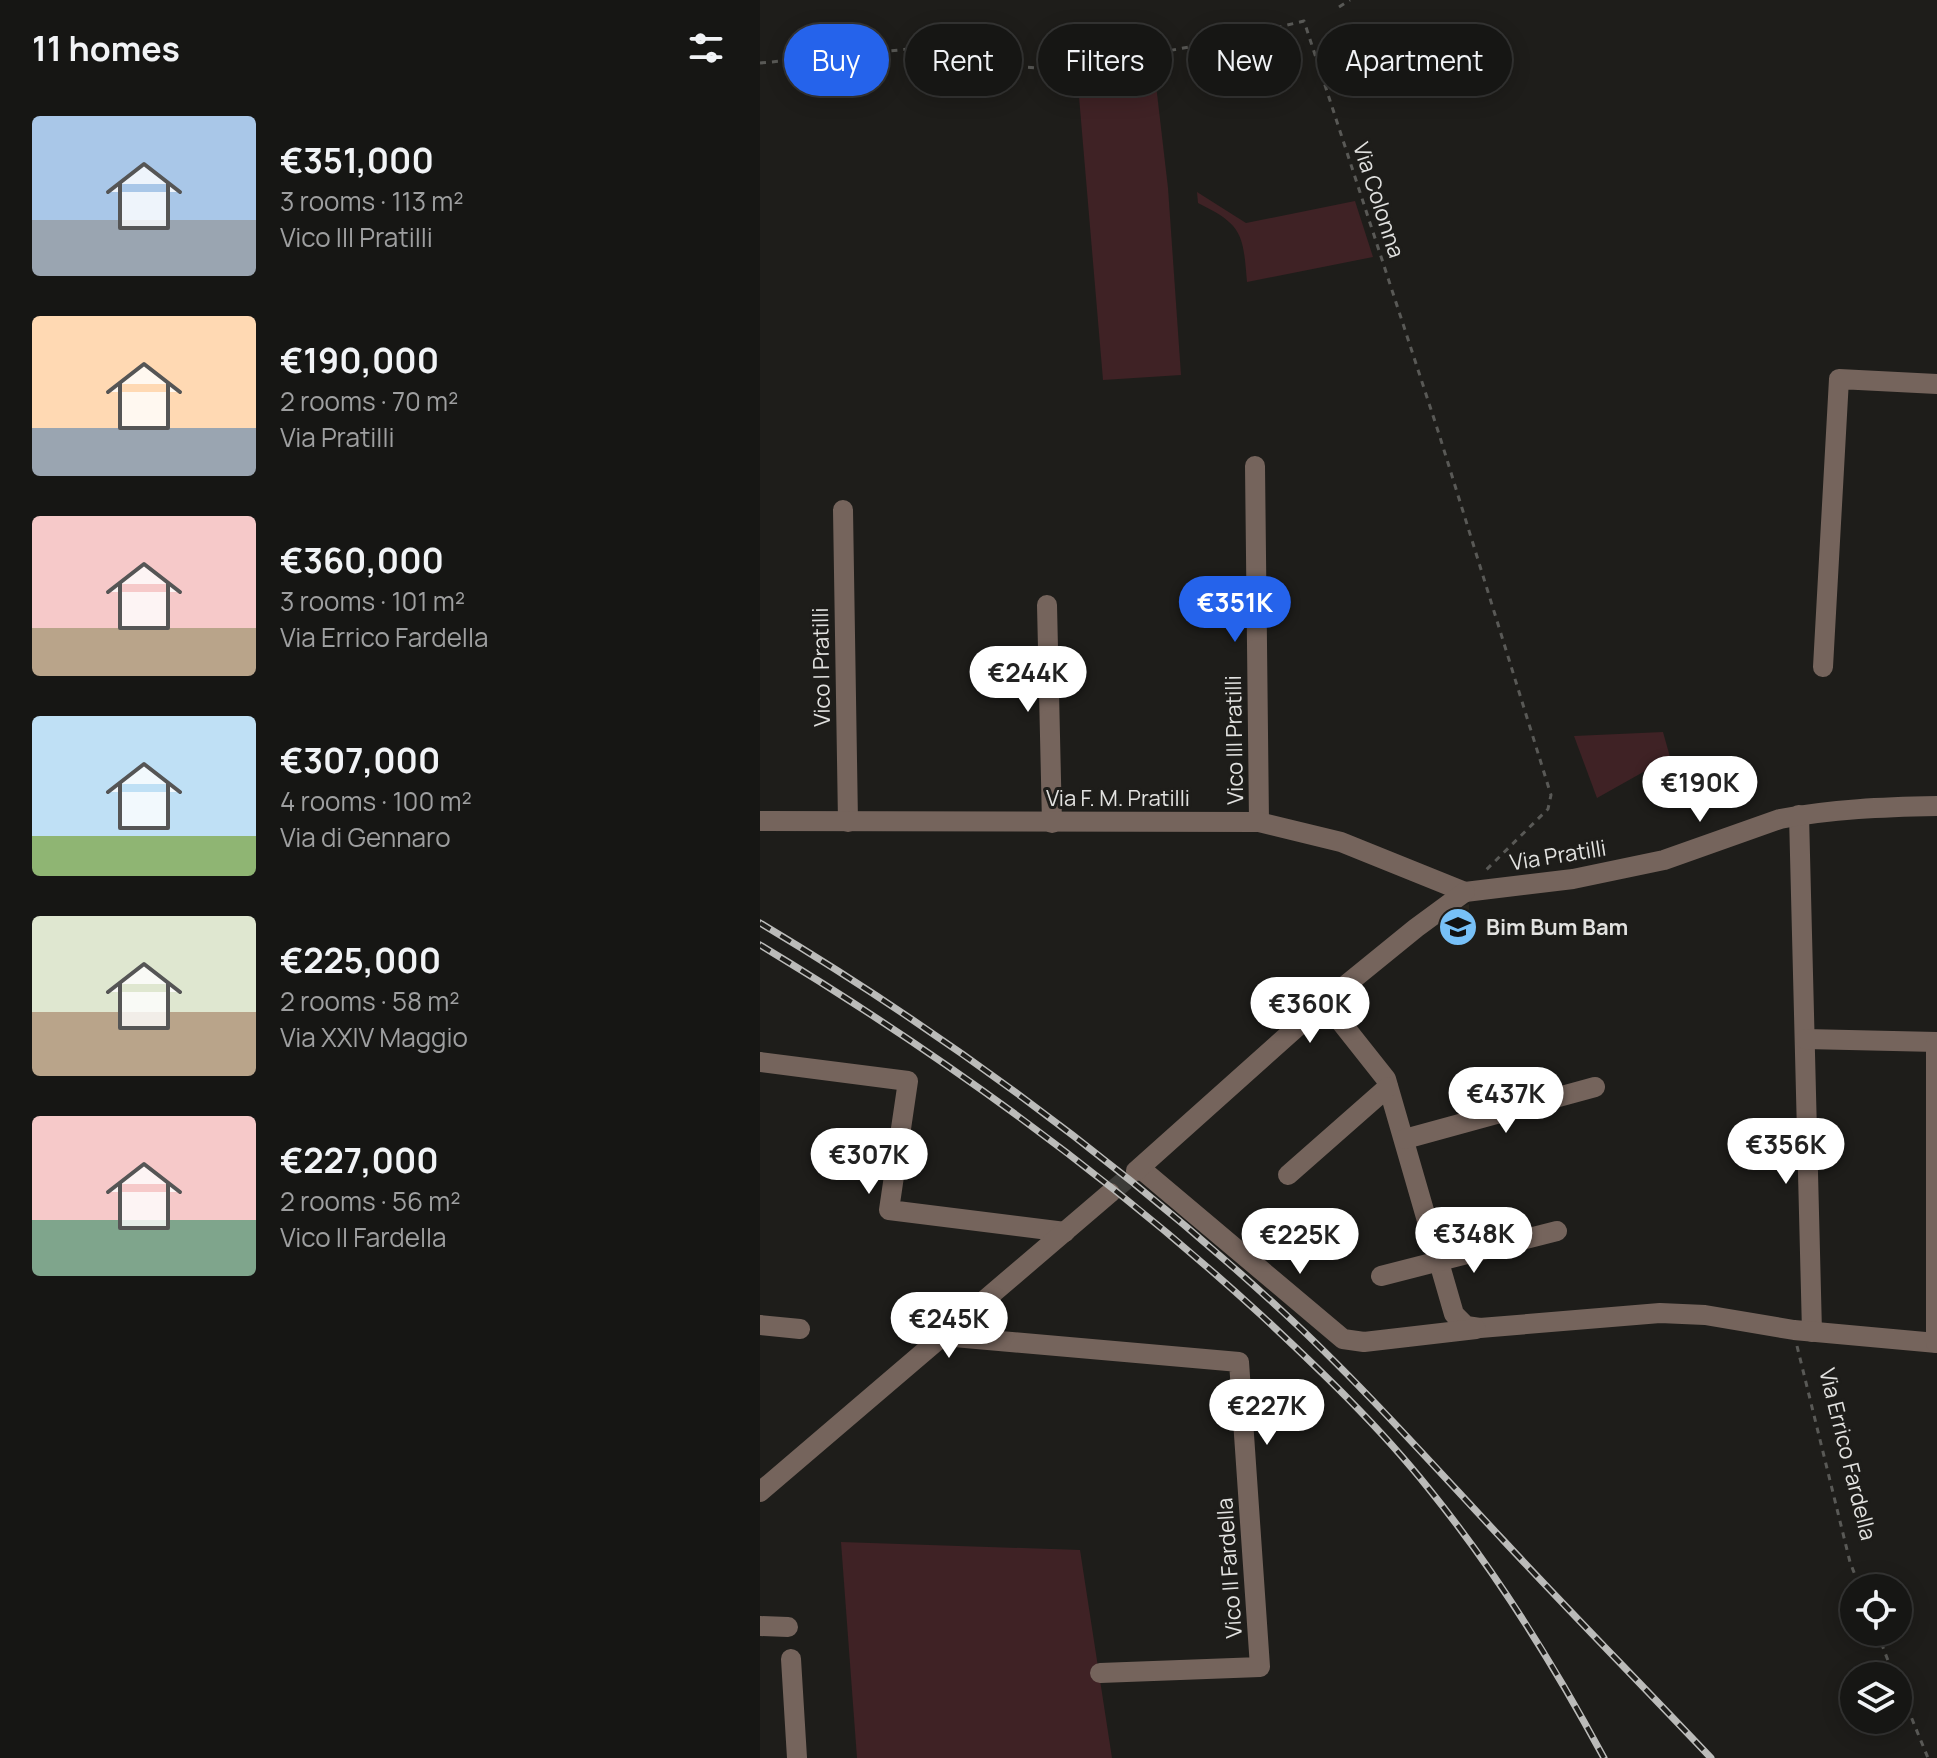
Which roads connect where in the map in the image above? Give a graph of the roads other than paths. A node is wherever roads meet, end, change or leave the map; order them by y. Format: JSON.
{"nodes":[{"id":1,"x":1937,"y":384,"type":"edge"},
{"id":2,"x":1255,"y":466,"type":"dead end"},
{"id":3,"x":843,"y":510,"type":"dead end"},
{"id":4,"x":1047,"y":605,"type":"dead end"},
{"id":5,"x":1823,"y":667,"type":"dead end"},
{"id":6,"x":1937,"y":806,"type":"edge"},
{"id":7,"x":1799,"y":815,"type":"junction"},
{"id":8,"x":760,"y":821,"type":"edge"},
{"id":9,"x":848,"y":822,"type":"junction"},
{"id":10,"x":1259,"y":822,"type":"junction"},
{"id":11,"x":1052,"y":823,"type":"junction"},
{"id":12,"x":1465,"y":892,"type":"junction"},
{"id":13,"x":1325,"y":1002,"type":"junction"},
{"id":14,"x":1805,"y":1039,"type":"junction"},
{"id":15,"x":1937,"y":1042,"type":"edge"},
{"id":16,"x":760,"y":1062,"type":"edge"},
{"id":17,"x":1388,"y":1087,"type":"junction"},
{"id":18,"x":1595,"y":1087,"type":"dead end"},
{"id":19,"x":1359,"y":1112,"type":"junction"},
{"id":20,"x":1402,"y":1133,"type":"junction"},
{"id":21,"x":1288,"y":1175,"type":"dead end"},
{"id":22,"x":1110,"y":1193,"type":"tunnel mouth"},
{"id":23,"x":1557,"y":1231,"type":"dead end"},
{"id":24,"x":1065,"y":1232,"type":"junction"},
{"id":25,"x":1437,"y":1262,"type":"junction"},
{"id":26,"x":1381,"y":1276,"type":"dead end"},
{"id":27,"x":760,"y":1325,"type":"edge"},
{"id":28,"x":1480,"y":1328,"type":"junction"},
{"id":29,"x":800,"y":1329,"type":"dead end"},
{"id":30,"x":1803,"y":1331,"type":"junction"},
{"id":31,"x":943,"y":1336,"type":"junction"},
{"id":32,"x":1937,"y":1343,"type":"edge"},
{"id":33,"x":760,"y":1492,"type":"edge"},
{"id":34,"x":760,"y":1626,"type":"edge"},
{"id":35,"x":788,"y":1627,"type":"dead end"},
{"id":36,"x":791,"y":1659,"type":"dead end"},
{"id":37,"x":1100,"y":1673,"type":"dead end"},
{"id":38,"x":797,"y":1758,"type":"edge"}],
"edges":[{"from":1,"to":5,"type":"street"},
{"from":2,"to":10,"type":"street","name":"Vico III Pratilli"},
{"from":3,"to":9,"type":"street","name":"Vico I Pratilli"},
{"from":4,"to":11,"type":"street"},
{"from":6,"to":7,"type":"street","name":"Via Pratilli"},
{"from":7,"to":12,"type":"street","name":"Via Pratilli"},
{"from":7,"to":14,"type":"street"},
{"from":8,"to":9,"type":"street","name":"Via F. M. Pratilli"},
{"from":9,"to":11,"type":"street","name":"Via F. M. Pratilli"},
{"from":10,"to":11,"type":"street","name":"Via F. M. Pratilli"},
{"from":10,"to":12,"type":"street","name":"Via F. M. Pratilli"},
{"from":12,"to":13,"type":"street"},
{"from":13,"to":17,"type":"street"},
{"from":13,"to":28,"type":"street"},
{"from":14,"to":15,"type":"street"},
{"from":14,"to":30,"type":"street"},
{"from":15,"to":32,"type":"street"},
{"from":16,"to":24,"type":"street"},
{"from":17,"to":19,"type":"street"},
{"from":17,"to":20,"type":"street"},
{"from":18,"to":20,"type":"street"},
{"from":19,"to":20,"type":"street"},
{"from":19,"to":21,"type":"street"},
{"from":20,"to":25,"type":"street"},
{"from":22,"to":24,"type":"street"},
{"from":23,"to":25,"type":"street"},
{"from":24,"to":31,"type":"street"},
{"from":25,"to":26,"type":"street"},
{"from":25,"to":28,"type":"street"},
{"from":27,"to":29,"type":"street"},
{"from":28,"to":30,"type":"street"},
{"from":30,"to":32,"type":"street"},
{"from":31,"to":33,"type":"street"},
{"from":31,"to":37,"type":"street","name":"Vico II Fardella"},
{"from":34,"to":35,"type":"street"},
{"from":36,"to":38,"type":"street"}]}
